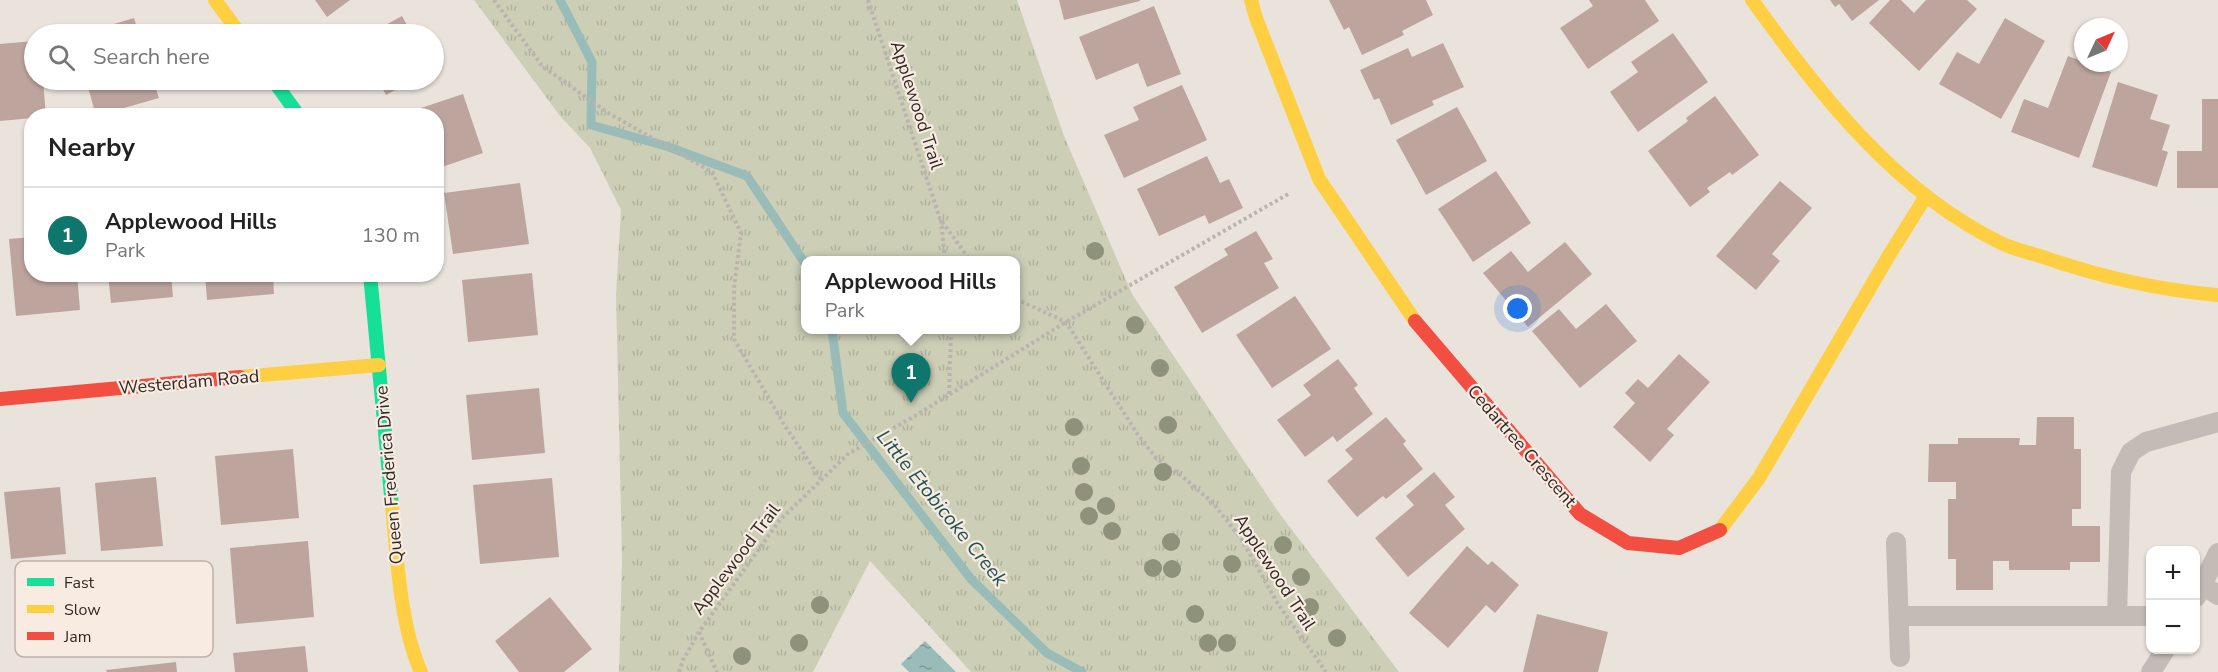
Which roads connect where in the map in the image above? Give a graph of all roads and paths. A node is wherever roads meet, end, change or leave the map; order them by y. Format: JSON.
{"nodes":[{"id":1,"x":215,"y":0,"type":"edge"},
{"id":2,"x":494,"y":0,"type":"edge"},
{"id":3,"x":868,"y":0,"type":"edge"},
{"id":4,"x":1251,"y":0,"type":"edge"},
{"id":5,"x":1752,"y":0,"type":"edge"},
{"id":6,"x":233,"y":24,"type":"edge"},
{"id":7,"x":280,"y":90,"type":"edge"},
{"id":8,"x":293,"y":108,"type":"edge"},
{"id":9,"x":1319,"y":179,"type":"junction"},
{"id":10,"x":1926,"y":196,"type":"junction"},
{"id":11,"x":940,"y":219,"type":"junction"},
{"id":12,"x":944,"y":256,"type":"edge"},
{"id":13,"x":966,"y":256,"type":"edge"},
{"id":14,"x":371,"y":282,"type":"edge"},
{"id":15,"x":2218,"y":295,"type":"edge"},
{"id":16,"x":1020,"y":301,"type":"edge"},
{"id":17,"x":1066,"y":322,"type":"junction"},
{"id":18,"x":951,"y":334,"type":"edge"},
{"id":19,"x":379,"y":365,"type":"junction"},
{"id":20,"x":949,"y":395,"type":"junction"},
{"id":21,"x":0,"y":399,"type":"edge"},
{"id":22,"x":2218,"y":422,"type":"edge"},
{"id":23,"x":821,"y":479,"type":"junction"},
{"id":24,"x":1896,"y":542,"type":"dead end"},
{"id":25,"x":2218,"y":553,"type":"edge"},
{"id":26,"x":2205,"y":592,"type":"edge"},
{"id":27,"x":1899,"y":616,"type":"junction"},
{"id":28,"x":2117,"y":616,"type":"junction"},
{"id":29,"x":2146,"y":616,"type":"edge"},
{"id":30,"x":699,"y":632,"type":"junction"},
{"id":31,"x":2162,"y":654,"type":"edge"},
{"id":32,"x":1900,"y":657,"type":"dead end"},
{"id":33,"x":422,"y":672,"type":"edge"},
{"id":34,"x":679,"y":672,"type":"edge"},
{"id":35,"x":717,"y":672,"type":"edge"},
{"id":36,"x":1326,"y":672,"type":"edge"},
{"id":37,"x":2151,"y":672,"type":"edge"}],
"edges":[{"from":1,"to":6,"type":"street"},
{"from":2,"to":23,"type":"path"},
{"from":3,"to":11,"type":"path","name":"Applewood Trail"},
{"from":4,"to":9,"type":"street","name":"Cedartree Crescent"},
{"from":5,"to":10,"type":"street"},
{"from":7,"to":8,"type":"street"},
{"from":9,"to":10,"type":"street","name":"Cedartree Crescent"},
{"from":9,"to":17,"type":"path"},
{"from":10,"to":15,"type":"street"},
{"from":11,"to":12,"type":"path","name":"Applewood Trail"},
{"from":11,"to":13,"type":"path","name":"Applewood Trail"},
{"from":14,"to":19,"type":"street","name":"Queen Frederica Drive"},
{"from":16,"to":17,"type":"path"},
{"from":17,"to":20,"type":"path","name":"Applewood Trail"},
{"from":17,"to":36,"type":"path","name":"Applewood Trail"},
{"from":18,"to":20,"type":"path"},
{"from":19,"to":21,"type":"street","name":"Westerdam Road"},
{"from":19,"to":33,"type":"street","name":"Queen Frederica Drive"},
{"from":20,"to":23,"type":"path","name":"Applewood Trail"},
{"from":22,"to":28,"type":"lane"},
{"from":23,"to":30,"type":"path","name":"Applewood Trail"},
{"from":24,"to":27,"type":"lane"},
{"from":25,"to":26,"type":"lane"},
{"from":27,"to":28,"type":"lane"},
{"from":27,"to":32,"type":"lane"},
{"from":28,"to":29,"type":"lane"},
{"from":30,"to":34,"type":"path","name":"Applewood Trail"},
{"from":30,"to":35,"type":"path"},
{"from":31,"to":37,"type":"lane"}]}
